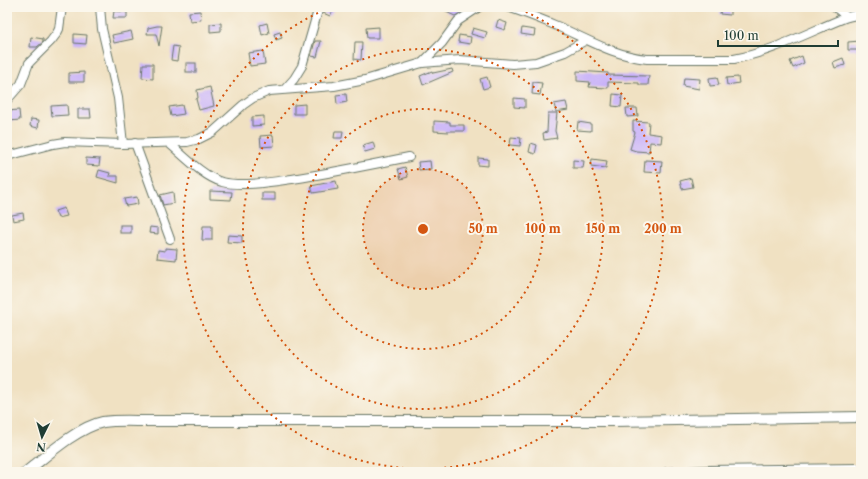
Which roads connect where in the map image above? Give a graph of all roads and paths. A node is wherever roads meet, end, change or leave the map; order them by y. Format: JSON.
{"nodes":[{"id":1,"x":62,"y":7,"type":"edge"},
{"id":2,"x":100,"y":7,"type":"edge"},
{"id":3,"x":320,"y":7,"type":"edge"},
{"id":4,"x":480,"y":7,"type":"edge"},
{"id":5,"x":508,"y":7,"type":"edge"},
{"id":6,"x":835,"y":7,"type":"edge"},
{"id":7,"x":846,"y":17,"type":"junction"},
{"id":8,"x":861,"y":17,"type":"edge"},
{"id":9,"x":586,"y":40,"type":"junction"},
{"id":10,"x":422,"y":63,"type":"junction"},
{"id":11,"x":285,"y":89,"type":"junction"},
{"id":12,"x":7,"y":100,"type":"edge"},
{"id":13,"x":135,"y":143,"type":"junction"},
{"id":14,"x":123,"y":144,"type":"junction"},
{"id":15,"x":170,"y":144,"type":"junction"},
{"id":16,"x":7,"y":156,"type":"edge"},
{"id":17,"x":409,"y":156,"type":"dead end"},
{"id":18,"x":170,"y":240,"type":"dead end"},
{"id":19,"x":861,"y":417,"type":"edge"},
{"id":20,"x":861,"y":468,"type":"edge"},
{"id":21,"x":26,"y":472,"type":"edge"},
{"id":22,"x":667,"y":472,"type":"edge"}],
"edges":[{"from":1,"to":12,"type":"street"},
{"from":2,"to":14,"type":"street"},
{"from":3,"to":11,"type":"street"},
{"from":4,"to":10,"type":"street"},
{"from":5,"to":9,"type":"street"},
{"from":6,"to":7,"type":"street"},
{"from":7,"to":8,"type":"street"},
{"from":7,"to":9,"type":"street"},
{"from":9,"to":10,"type":"street"},
{"from":10,"to":11,"type":"street"},
{"from":11,"to":15,"type":"street"},
{"from":13,"to":14,"type":"street"},
{"from":13,"to":15,"type":"street"},
{"from":13,"to":18,"type":"street"},
{"from":14,"to":16,"type":"street"},
{"from":15,"to":17,"type":"street"},
{"from":19,"to":21,"type":"street"},
{"from":20,"to":22,"type":"street"}]}
